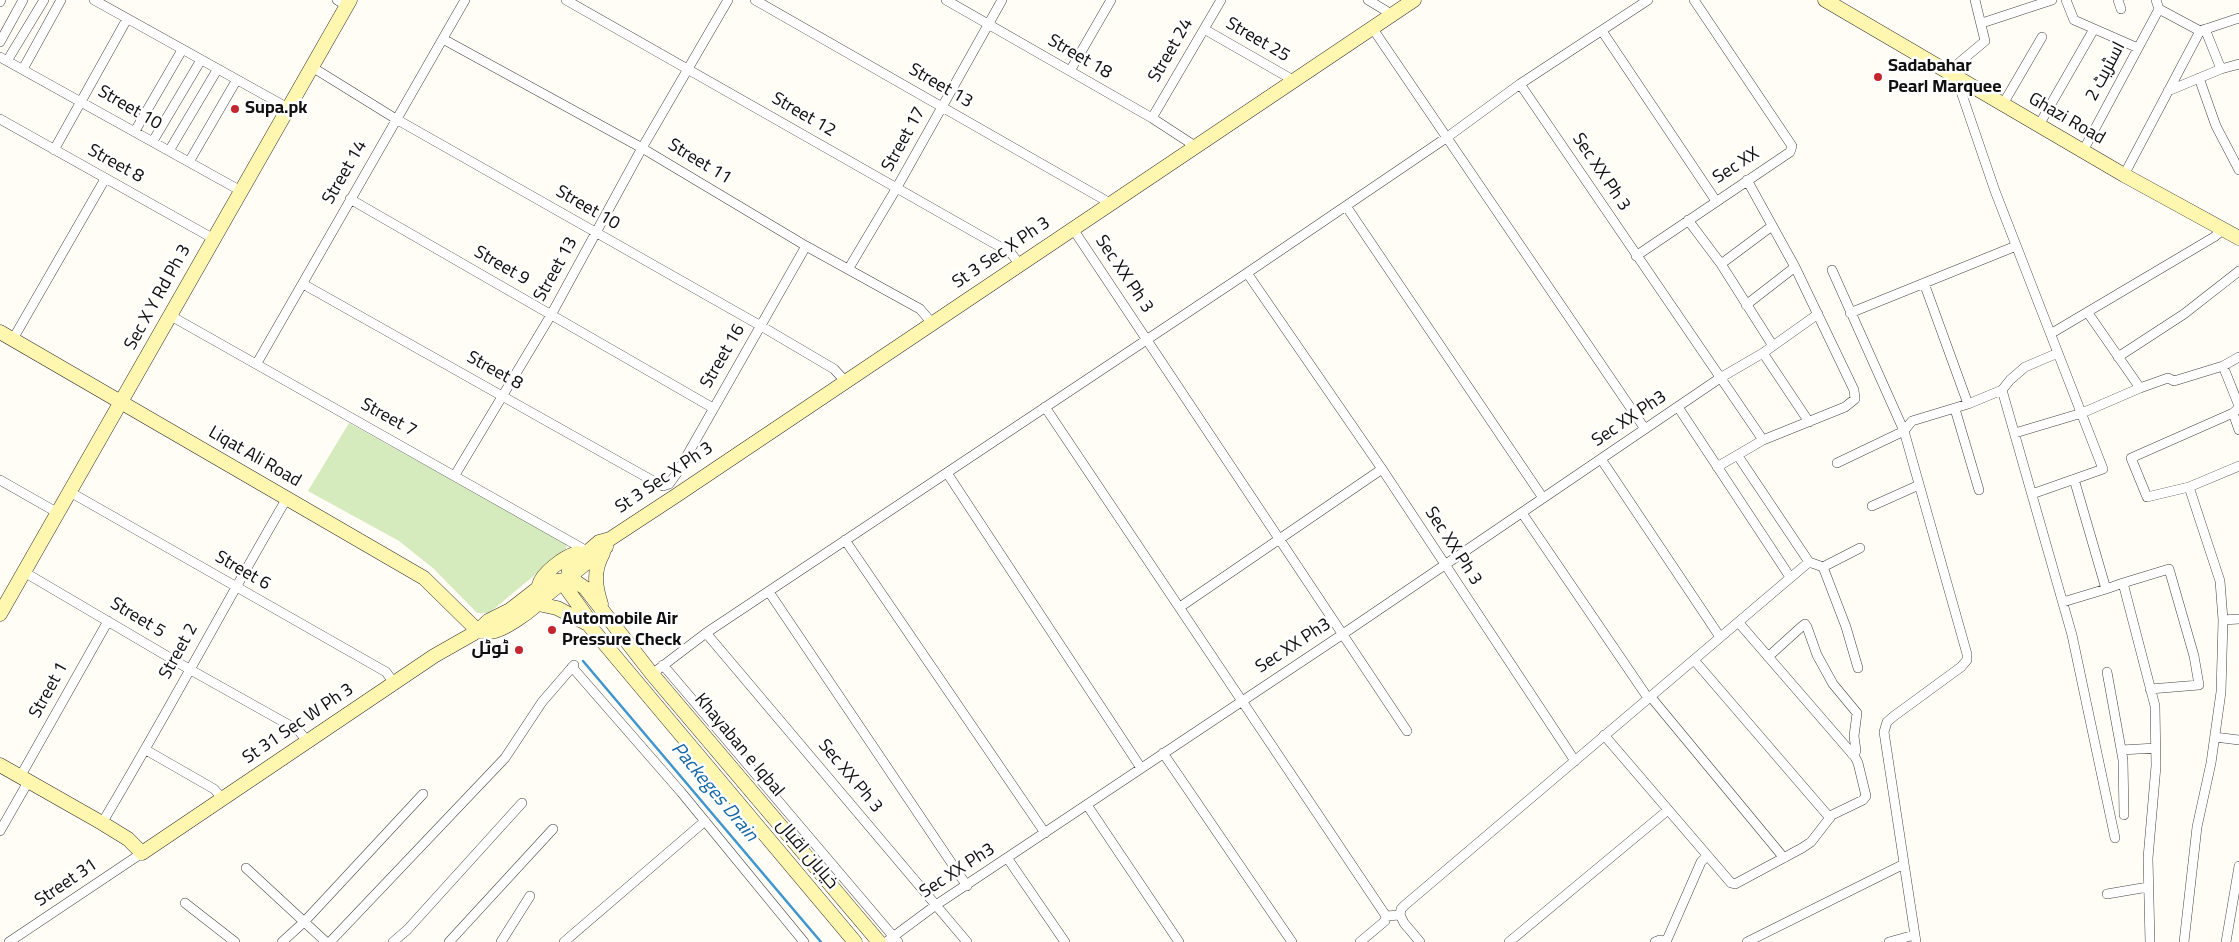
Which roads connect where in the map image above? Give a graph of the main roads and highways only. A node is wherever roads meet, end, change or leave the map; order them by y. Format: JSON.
{"nodes":[{"id":1,"x":1414,"y":0,"type":"edge"},
{"id":2,"x":1825,"y":0,"type":"edge"},
{"id":3,"x":345,"y":2,"type":"edge"},
{"id":4,"x":2239,"y":238,"type":"edge"},
{"id":5,"x":0,"y":332,"type":"edge"},
{"id":6,"x":121,"y":403,"type":"junction"},
{"id":7,"x":607,"y":544,"type":"junction"},
{"id":8,"x":586,"y":552,"type":"junction"},
{"id":9,"x":566,"y":580,"type":"junction"},
{"id":10,"x":538,"y":588,"type":"junction"},
{"id":11,"x":538,"y":604,"type":"junction"},
{"id":12,"x":602,"y":610,"type":"junction"},
{"id":13,"x":0,"y":614,"type":"edge"},
{"id":14,"x":588,"y":624,"type":"junction"},
{"id":15,"x":478,"y":631,"type":"junction"},
{"id":16,"x":0,"y":765,"type":"edge"},
{"id":17,"x":855,"y":942,"type":"edge"},
{"id":18,"x":879,"y":942,"type":"edge"}],
"edges":[{"from":1,"to":7,"type":"main road","name":"St 3 Sec X Ph 3"},
{"from":2,"to":4,"type":"main road","name":"Ghazi Road"},
{"from":3,"to":6,"type":"main road","name":"Sec X Y Rd Ph 3"},
{"from":5,"to":6,"type":"main road","name":"Liqat Ali Road"},
{"from":6,"to":13,"type":"main road","name":"Sec X Y Rd Ph 3"},
{"from":6,"to":15,"type":"main road","name":"Liqat Ali Road"},
{"from":7,"to":8,"type":"main road","name":"St 3 Sec X Ph 3"},
{"from":7,"to":9,"type":"main road","name":"St 3 Sec X Ph 3"},
{"from":7,"to":12,"type":"main road"},
{"from":8,"to":9,"type":"main road","name":"St 3 Sec X Ph 3"},
{"from":8,"to":10,"type":"main road"},
{"from":9,"to":10,"type":"main road","name":"St 31 Sec W Ph 3"},
{"from":9,"to":11,"type":"main road","name":"St 31 Sec W Ph 3"},
{"from":9,"to":12,"type":"main road","name":"Khayaban e Iqbal"},
{"from":9,"to":14,"type":"main road","name":"خیابان اقبال"},
{"from":10,"to":15,"type":"main road","name":"St 31 Sec W Ph 3"},
{"from":11,"to":14,"type":"main road"},
{"from":11,"to":15,"type":"main road","name":"St 31 Sec W Ph 3"},
{"from":12,"to":18,"type":"main road","name":"Khayaban e Iqbal"},
{"from":14,"to":17,"type":"main road","name":"خیابان اقبال"},
{"from":15,"to":16,"type":"main road","name":"St 31 Sec W Ph 3"}]}
